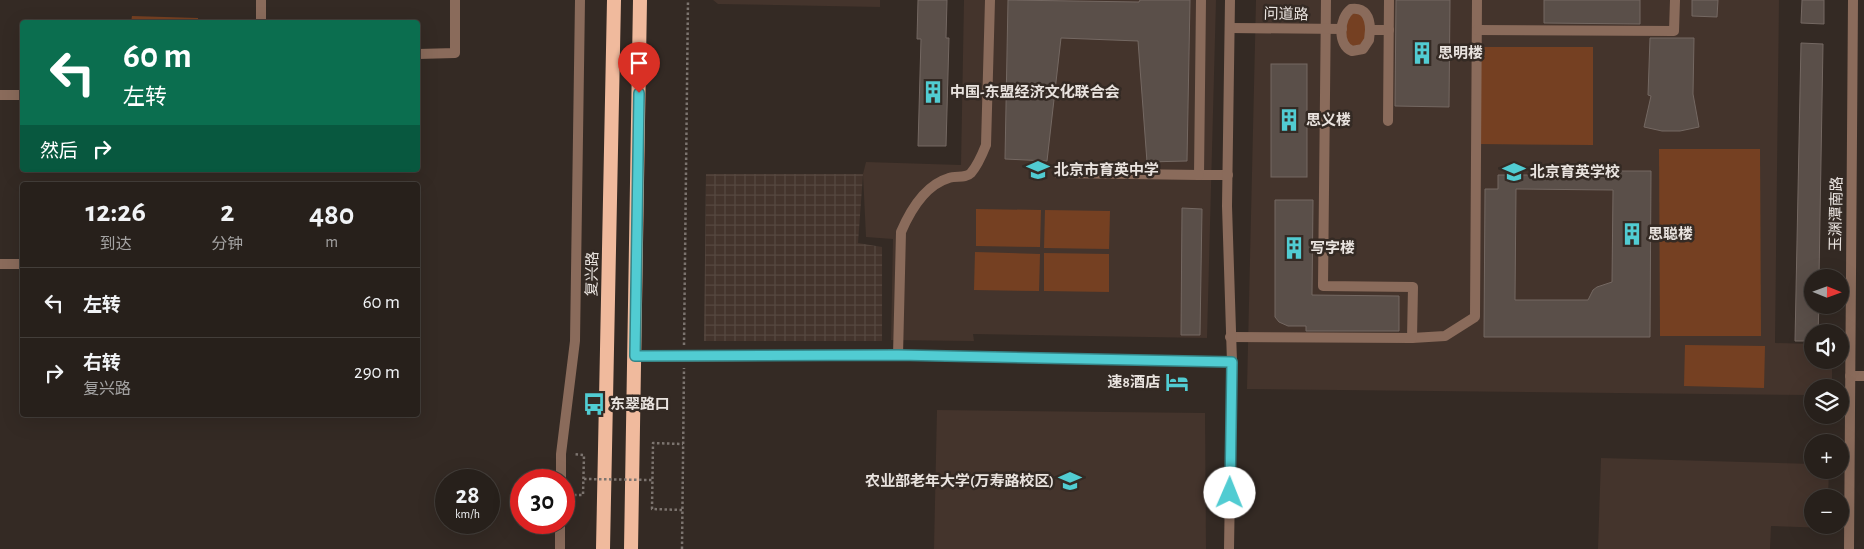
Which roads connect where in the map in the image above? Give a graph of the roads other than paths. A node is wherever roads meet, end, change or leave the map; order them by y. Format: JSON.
{"nodes":[{"id":1,"x":261,"y":0,"type":"edge"},
{"id":2,"x":455,"y":0,"type":"edge"},
{"id":3,"x":580,"y":0,"type":"edge"},
{"id":4,"x":614,"y":0,"type":"edge"},
{"id":5,"x":640,"y":0,"type":"edge"},
{"id":6,"x":990,"y":0,"type":"edge"},
{"id":7,"x":1201,"y":0,"type":"edge"},
{"id":8,"x":1230,"y":0,"type":"edge"},
{"id":9,"x":1326,"y":0,"type":"edge"},
{"id":10,"x":1389,"y":0,"type":"edge"},
{"id":11,"x":1477,"y":0,"type":"edge"},
{"id":12,"x":1675,"y":0,"type":"edge"},
{"id":13,"x":1853,"y":0,"type":"edge"},
{"id":14,"x":260,"y":20,"type":"edge"},
{"id":15,"x":1230,"y":28,"type":"junction"},
{"id":16,"x":1326,"y":29,"type":"junction"},
{"id":17,"x":1342,"y":29,"type":"junction"},
{"id":18,"x":1370,"y":30,"type":"junction"},
{"id":19,"x":1389,"y":30,"type":"junction"},
{"id":20,"x":1477,"y":30,"type":"junction"},
{"id":21,"x":420,"y":54,"type":"edge"},
{"id":22,"x":0,"y":95,"type":"edge"},
{"id":23,"x":20,"y":95,"type":"edge"},
{"id":24,"x":1388,"y":121,"type":"dead end"},
{"id":25,"x":1058,"y":173,"type":"dead end"},
{"id":26,"x":1199,"y":176,"type":"junction"},
{"id":27,"x":1228,"y":176,"type":"junction"},
{"id":28,"x":0,"y":264,"type":"edge"},
{"id":29,"x":20,"y":264,"type":"edge"},
{"id":30,"x":1230,"y":337,"type":"junction"},
{"id":31,"x":1412,"y":338,"type":"junction"},
{"id":32,"x":898,"y":355,"type":"junction"},
{"id":33,"x":635,"y":356,"type":"junction"},
{"id":34,"x":1232,"y":362,"type":"junction"},
{"id":35,"x":1850,"y":376,"type":"junction"},
{"id":36,"x":1864,"y":376,"type":"edge"},
{"id":37,"x":561,"y":469,"type":"edge"},
{"id":38,"x":560,"y":534,"type":"edge"},
{"id":39,"x":560,"y":549,"type":"edge"},
{"id":40,"x":603,"y":549,"type":"edge"},
{"id":41,"x":632,"y":549,"type":"edge"},
{"id":42,"x":1229,"y":549,"type":"edge"},
{"id":43,"x":1849,"y":549,"type":"edge"}],
"edges":[{"from":1,"to":14,"type":"street"},
{"from":2,"to":21,"type":"street"},
{"from":3,"to":37,"type":"street","name":"复兴路"},
{"from":4,"to":40,"type":"highway","name":"复兴路"},
{"from":5,"to":33,"type":"highway"},
{"from":6,"to":32,"type":"street"},
{"from":7,"to":26,"type":"street"},
{"from":8,"to":15,"type":"street"},
{"from":9,"to":16,"type":"street"},
{"from":10,"to":19,"type":"street"},
{"from":11,"to":20,"type":"street"},
{"from":12,"to":20,"type":"street"},
{"from":13,"to":35,"type":"street","name":"玉渊潭南路"},
{"from":15,"to":16,"type":"street","name":"问道路"},
{"from":15,"to":27,"type":"street"},
{"from":16,"to":17,"type":"street","name":"问道路"},
{"from":16,"to":31,"type":"street"},
{"from":17,"to":18,"type":"street"},
{"from":17,"to":18,"type":"street"},
{"from":18,"to":19,"type":"street"},
{"from":19,"to":24,"type":"street"},
{"from":20,"to":31,"type":"street"},
{"from":22,"to":23,"type":"street"},
{"from":25,"to":26,"type":"street"},
{"from":26,"to":27,"type":"street"},
{"from":27,"to":30,"type":"street"},
{"from":28,"to":29,"type":"street"},
{"from":30,"to":31,"type":"street"},
{"from":30,"to":34,"type":"street"},
{"from":32,"to":33,"type":"street"},
{"from":32,"to":34,"type":"street"},
{"from":33,"to":41,"type":"highway"},
{"from":34,"to":42,"type":"street"},
{"from":35,"to":36,"type":"street"},
{"from":35,"to":43,"type":"street","name":"玉渊潭南路"},
{"from":38,"to":39,"type":"street"}]}
